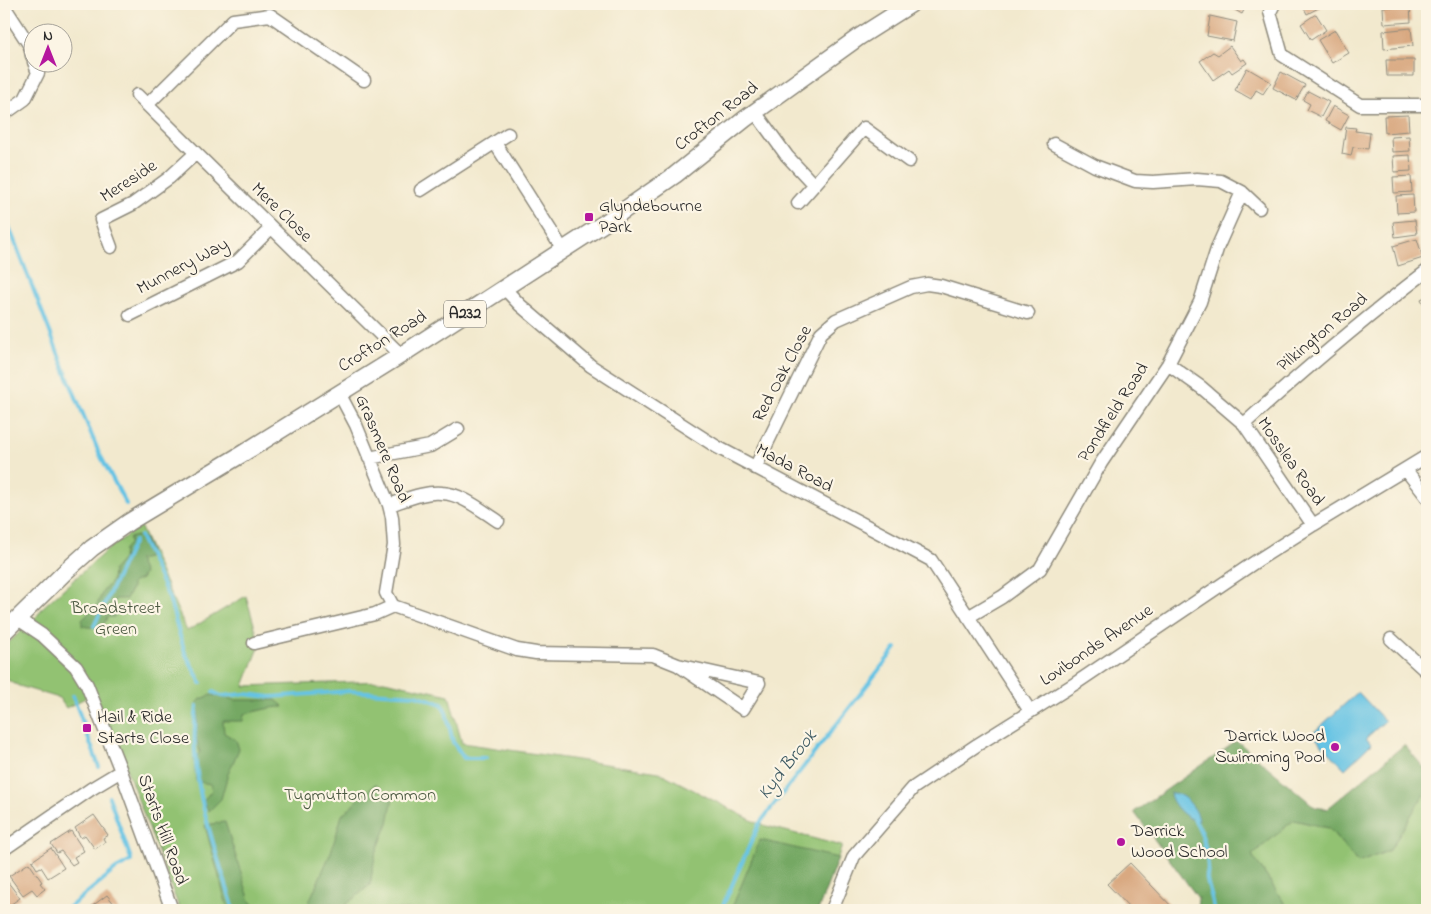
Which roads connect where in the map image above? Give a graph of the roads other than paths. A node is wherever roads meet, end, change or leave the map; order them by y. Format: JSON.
{"nodes":[{"id":1,"x":911,"y":4,"type":"edge"},
{"id":2,"x":1274,"y":4,"type":"edge"},
{"id":3,"x":4,"y":6,"type":"edge"},
{"id":4,"x":22,"y":34,"type":"edge"},
{"id":5,"x":38,"y":72,"type":"edge"},
{"id":6,"x":364,"y":80,"type":"dead end"},
{"id":7,"x":137,"y":95,"type":"dead end"},
{"id":8,"x":147,"y":105,"type":"junction"},
{"id":9,"x":1427,"y":105,"type":"edge"},
{"id":10,"x":755,"y":112,"type":"junction"},
{"id":11,"x":4,"y":114,"type":"edge"},
{"id":12,"x":508,"y":134,"type":"dead end"},
{"id":13,"x":495,"y":143,"type":"junction"},
{"id":14,"x":1054,"y":144,"type":"dead end"},
{"id":15,"x":196,"y":153,"type":"junction"},
{"id":16,"x":909,"y":161,"type":"dead end"},
{"id":17,"x":814,"y":185,"type":"junction"},
{"id":18,"x":421,"y":190,"type":"dead end"},
{"id":19,"x":1242,"y":192,"type":"junction"},
{"id":20,"x":798,"y":203,"type":"dead end"},
{"id":21,"x":1260,"y":208,"type":"dead end"},
{"id":22,"x":271,"y":228,"type":"junction"},
{"id":23,"x":111,"y":247,"type":"dead end"},
{"id":24,"x":563,"y":250,"type":"junction"},
{"id":25,"x":1427,"y":271,"type":"edge"},
{"id":26,"x":505,"y":288,"type":"junction"},
{"id":27,"x":1028,"y":312,"type":"dead end"},
{"id":28,"x":130,"y":315,"type":"dead end"},
{"id":29,"x":401,"y":355,"type":"junction"},
{"id":30,"x":1168,"y":364,"type":"junction"},
{"id":31,"x":338,"y":393,"type":"junction"},
{"id":32,"x":1244,"y":424,"type":"junction"},
{"id":33,"x":458,"y":429,"type":"dead end"},
{"id":34,"x":1427,"y":456,"type":"edge"},
{"id":35,"x":369,"y":458,"type":"junction"},
{"id":36,"x":755,"y":468,"type":"junction"},
{"id":37,"x":1406,"y":470,"type":"junction"},
{"id":38,"x":1427,"y":497,"type":"edge"},
{"id":39,"x":389,"y":505,"type":"junction"},
{"id":40,"x":498,"y":521,"type":"dead end"},
{"id":41,"x":1313,"y":525,"type":"junction"},
{"id":42,"x":393,"y":606,"type":"junction"},
{"id":43,"x":968,"y":616,"type":"junction"},
{"id":44,"x":18,"y":619,"type":"junction"},
{"id":45,"x":4,"y":632,"type":"edge"},
{"id":46,"x":1391,"y":639,"type":"dead end"},
{"id":47,"x":254,"y":643,"type":"dead end"},
{"id":48,"x":678,"y":665,"type":"junction"},
{"id":49,"x":1427,"y":672,"type":"edge"},
{"id":50,"x":1030,"y":711,"type":"junction"},
{"id":51,"x":122,"y":771,"type":"junction"},
{"id":52,"x":4,"y":848,"type":"edge"},
{"id":53,"x":172,"y":910,"type":"edge"},
{"id":54,"x":832,"y":910,"type":"edge"}],
"edges":[{"from":1,"to":10,"type":"main road","name":"Crofton Road","number":"A232"},
{"from":2,"to":9,"type":"street"},
{"from":3,"to":4,"type":"street"},
{"from":5,"to":11,"type":"street"},
{"from":6,"to":8,"type":"street"},
{"from":7,"to":8,"type":"street","name":"Mere Close"},
{"from":8,"to":15,"type":"street","name":"Mere Close"},
{"from":10,"to":17,"type":"street"},
{"from":10,"to":24,"type":"main road","name":"Crofton Road","number":"A232"},
{"from":12,"to":13,"type":"street"},
{"from":13,"to":18,"type":"street"},
{"from":13,"to":24,"type":"street"},
{"from":14,"to":19,"type":"street"},
{"from":15,"to":22,"type":"street","name":"Mere Close"},
{"from":15,"to":23,"type":"street","name":"Mereside"},
{"from":16,"to":17,"type":"street"},
{"from":17,"to":20,"type":"street"},
{"from":19,"to":21,"type":"street"},
{"from":19,"to":30,"type":"street","name":"Pondfield Road"},
{"from":22,"to":28,"type":"street","name":"Munnery Way"},
{"from":22,"to":29,"type":"street","name":"Mere Close"},
{"from":24,"to":26,"type":"main road","name":"Crofton Road","number":"A232"},
{"from":25,"to":32,"type":"street","name":"Pilkington Road"},
{"from":26,"to":29,"type":"main road","name":"Crofton Road","number":"A232"},
{"from":26,"to":36,"type":"street","name":"Mada Road"},
{"from":27,"to":36,"type":"street","name":"Red Oak Close"},
{"from":29,"to":31,"type":"main road","name":"Crofton Road","number":"A232"},
{"from":30,"to":32,"type":"street","name":"Mosslea Road"},
{"from":30,"to":43,"type":"street","name":"Pondfield Road"},
{"from":31,"to":35,"type":"street","name":"Grasmere Road"},
{"from":31,"to":44,"type":"main road","name":"Crofton Road","number":"A232"},
{"from":32,"to":41,"type":"street","name":"Mosslea Road"},
{"from":33,"to":35,"type":"street"},
{"from":34,"to":37,"type":"street","name":"Lovibonds Avenue"},
{"from":35,"to":39,"type":"street","name":"Grasmere Road"},
{"from":36,"to":43,"type":"street","name":"Mada Road"},
{"from":37,"to":38,"type":"street"},
{"from":37,"to":41,"type":"street","name":"Lovibonds Avenue"},
{"from":39,"to":40,"type":"street"},
{"from":39,"to":42,"type":"street","name":"Grasmere Road"},
{"from":41,"to":50,"type":"street","name":"Lovibonds Avenue"},
{"from":42,"to":47,"type":"street"},
{"from":42,"to":48,"type":"street"},
{"from":43,"to":50,"type":"street","name":"Mada Road"},
{"from":44,"to":45,"type":"main road","name":"Crofton Road","number":"A232"},
{"from":44,"to":51,"type":"street","name":"Starts Hill Road"},
{"from":46,"to":49,"type":"street"},
{"from":48,"to":48,"type":"street"},
{"from":50,"to":54,"type":"street","name":"Lovibonds Avenue"},
{"from":51,"to":52,"type":"street"},
{"from":51,"to":53,"type":"street","name":"Starts Hill Road"}]}
